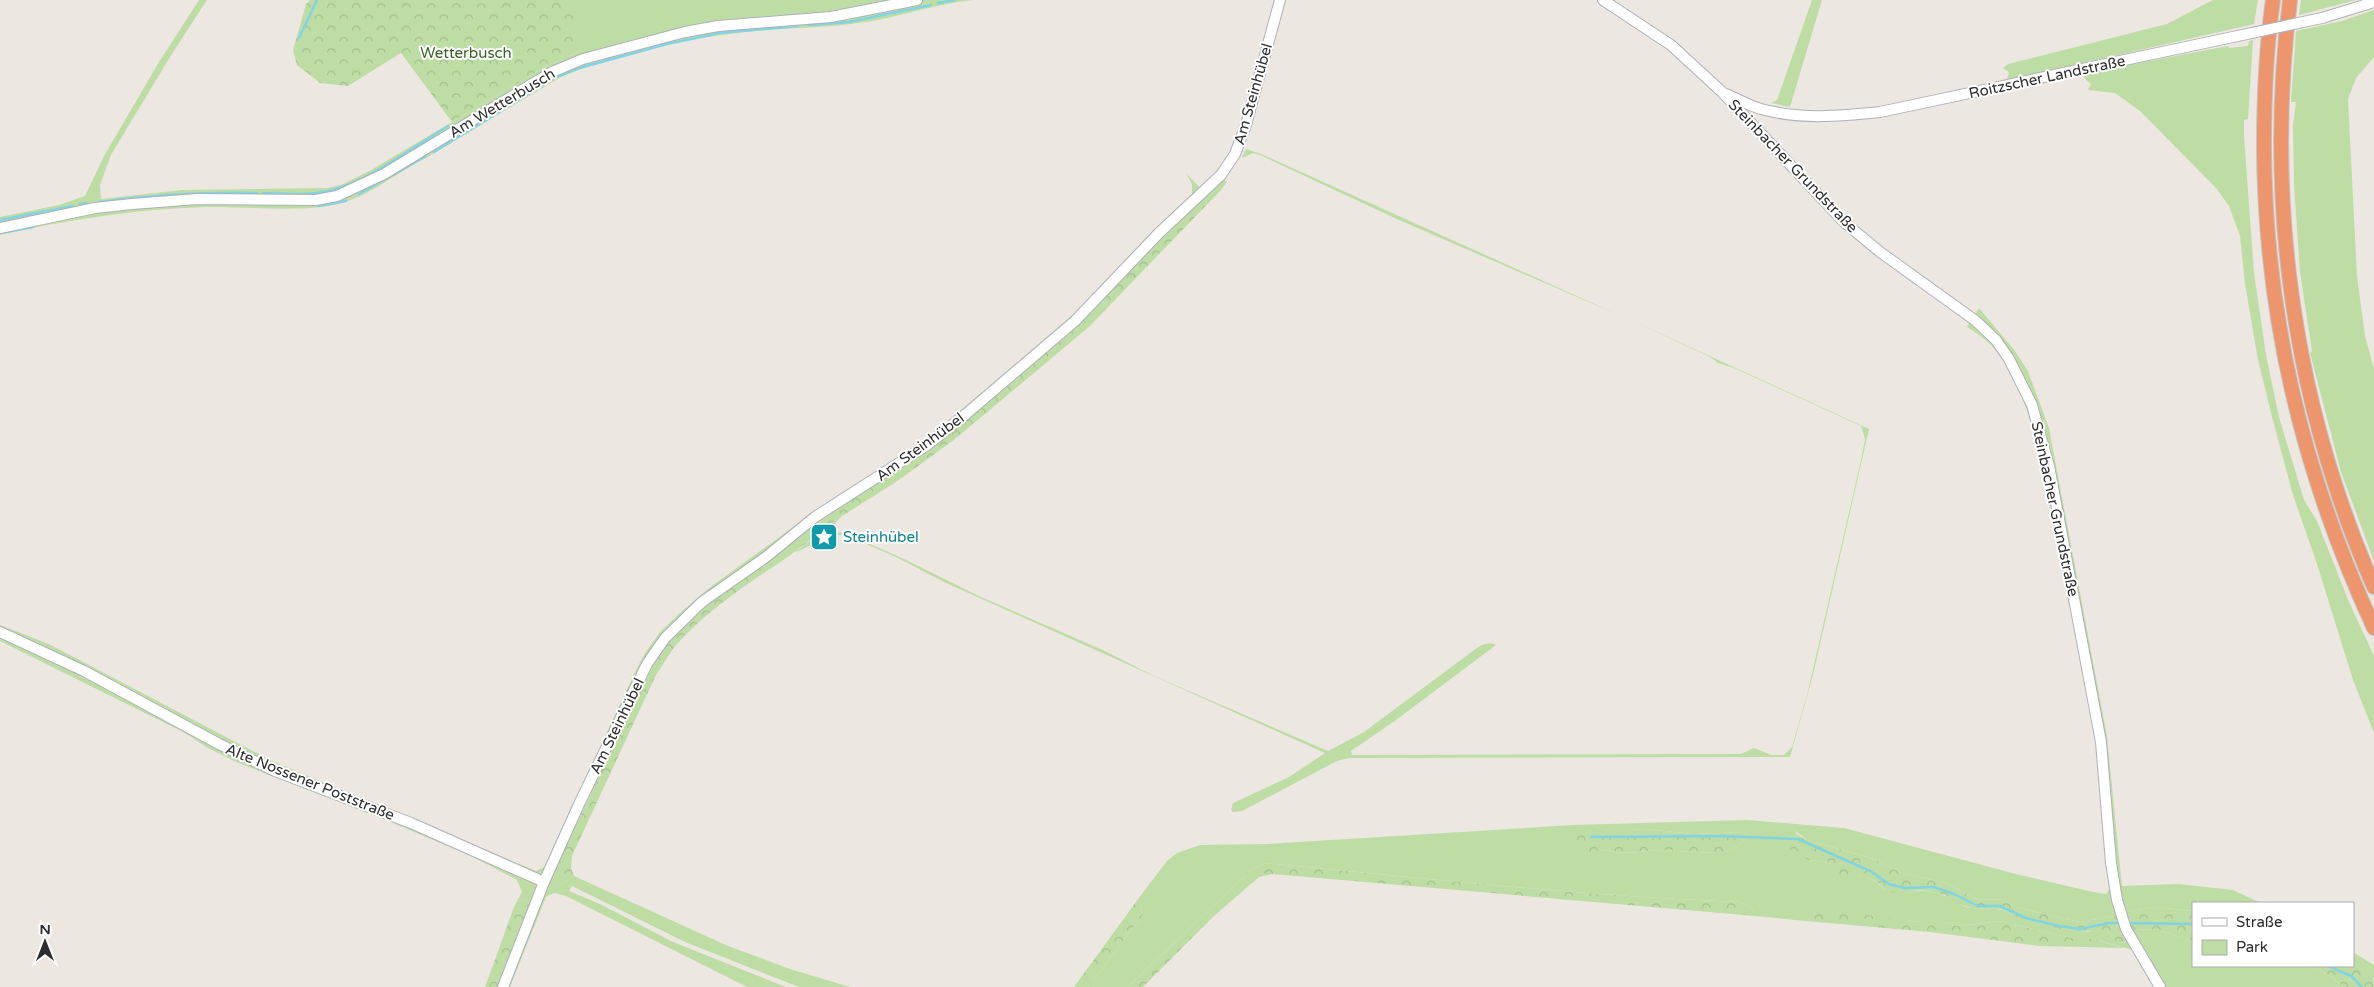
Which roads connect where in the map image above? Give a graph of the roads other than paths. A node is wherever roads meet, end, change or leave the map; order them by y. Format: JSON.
{"nodes":[{"id":1,"x":917,"y":0,"type":"edge"},
{"id":2,"x":1280,"y":0,"type":"edge"},
{"id":3,"x":1603,"y":0,"type":"edge"},
{"id":4,"x":2273,"y":0,"type":"edge"},
{"id":5,"x":2290,"y":0,"type":"edge"},
{"id":6,"x":2374,"y":2,"type":"edge"},
{"id":7,"x":1721,"y":91,"type":"junction"},
{"id":8,"x":1760,"y":109,"type":"junction"},
{"id":9,"x":1752,"y":124,"type":"junction"},
{"id":10,"x":0,"y":228,"type":"edge"},
{"id":11,"x":2374,"y":587,"type":"edge"},
{"id":12,"x":2374,"y":628,"type":"edge"},
{"id":13,"x":0,"y":632,"type":"edge"},
{"id":14,"x":544,"y":882,"type":"junction"},
{"id":15,"x":504,"y":987,"type":"edge"},
{"id":16,"x":2160,"y":987,"type":"edge"}],
"edges":[{"from":1,"to":10,"type":"street","name":"Am Wetterbusch"},
{"from":2,"to":14,"type":"street","name":"Am Steinhübel"},
{"from":3,"to":7,"type":"street"},
{"from":4,"to":12,"type":"highway"},
{"from":5,"to":11,"type":"highway"},
{"from":6,"to":8,"type":"street","name":"Roitzscher Landstraße","bridge":true},
{"from":7,"to":8,"type":"street","name":"Roitzscher Landstraße"},
{"from":7,"to":9,"type":"street","name":"Steinbacher Grundstraße"},
{"from":8,"to":9,"type":"street"},
{"from":9,"to":16,"type":"street","name":"Steinbacher Grundstraße"},
{"from":13,"to":14,"type":"street","name":"Alte Nossener Poststraße"},
{"from":14,"to":15,"type":"street","name":"Am Steinhübel"}]}
